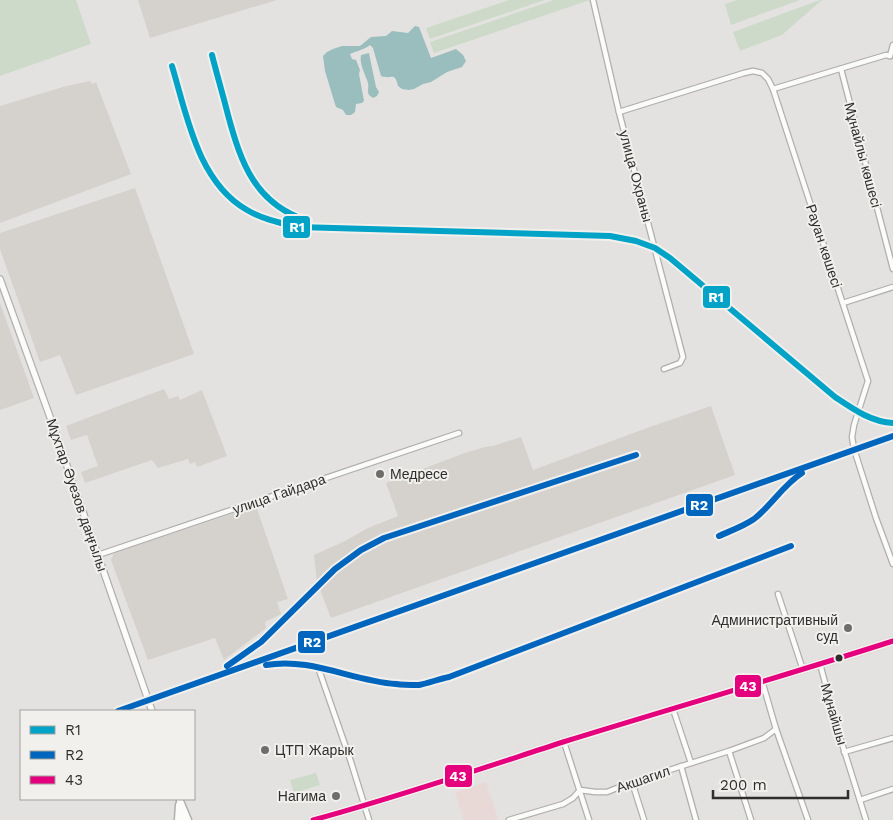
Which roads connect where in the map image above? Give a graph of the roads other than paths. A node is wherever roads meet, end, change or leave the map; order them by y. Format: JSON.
{"nodes":[{"id":1,"x":593,"y":0,"type":"edge"},
{"id":2,"x":893,"y":45,"type":"edge"},
{"id":3,"x":892,"y":57,"type":"edge"},
{"id":4,"x":841,"y":70,"type":"junction"},
{"id":5,"x":773,"y":89,"type":"junction"},
{"id":6,"x":619,"y":112,"type":"junction"},
{"id":7,"x":893,"y":269,"type":"edge"},
{"id":8,"x":0,"y":280,"type":"edge"},
{"id":9,"x":893,"y":287,"type":"edge"},
{"id":10,"x":843,"y":303,"type":"junction"},
{"id":11,"x":664,"y":369,"type":"dead end"},
{"id":12,"x":459,"y":433,"type":"dead end"},
{"id":13,"x":98,"y":555,"type":"junction"},
{"id":14,"x":893,"y":564,"type":"edge"},
{"id":15,"x":778,"y":594,"type":"dead end"},
{"id":16,"x":893,"y":641,"type":"edge"},
{"id":17,"x":820,"y":664,"type":"junction"},
{"id":18,"x":319,"y":670,"type":"dead end"},
{"id":19,"x":803,"y":670,"type":"junction"},
{"id":20,"x":762,"y":681,"type":"junction"},
{"id":21,"x":673,"y":709,"type":"junction"},
{"id":22,"x":152,"y":710,"type":"edge"},
{"id":23,"x":776,"y":728,"type":"junction"},
{"id":24,"x":893,"y":738,"type":"edge"},
{"id":25,"x":564,"y":742,"type":"junction"},
{"id":26,"x":729,"y":751,"type":"junction"},
{"id":27,"x":844,"y":752,"type":"junction"},
{"id":28,"x":691,"y":763,"type":"junction"},
{"id":29,"x":681,"y":766,"type":"junction"},
{"id":30,"x":632,"y":782,"type":"junction"},
{"id":31,"x":580,"y":790,"type":"junction"},
{"id":32,"x":893,"y":790,"type":"edge"},
{"id":33,"x":179,"y":800,"type":"edge"},
{"id":34,"x":860,"y":800,"type":"junction"},
{"id":35,"x":364,"y":806,"type":"junction"},
{"id":36,"x":534,"y":813,"type":"junction"},
{"id":37,"x":178,"y":820,"type":"edge"},
{"id":38,"x":183,"y":820,"type":"edge"},
{"id":39,"x":188,"y":820,"type":"edge"},
{"id":40,"x":314,"y":820,"type":"edge"},
{"id":41,"x":369,"y":820,"type":"edge"},
{"id":42,"x":509,"y":820,"type":"edge"},
{"id":43,"x":536,"y":820,"type":"edge"},
{"id":44,"x":589,"y":820,"type":"edge"},
{"id":45,"x":644,"y":820,"type":"edge"},
{"id":46,"x":696,"y":820,"type":"edge"},
{"id":47,"x":751,"y":820,"type":"edge"},
{"id":48,"x":808,"y":820,"type":"edge"},
{"id":49,"x":866,"y":820,"type":"edge"}],
"edges":[{"from":1,"to":6,"type":"street","name":"улица Охраны"},
{"from":2,"to":3,"type":"street"},
{"from":3,"to":4,"type":"street"},
{"from":4,"to":5,"type":"street"},
{"from":4,"to":7,"type":"street","name":"Мұнайлы көшесі"},
{"from":5,"to":6,"type":"street","name":"Рауан көшесі"},
{"from":5,"to":10,"type":"street","name":"Рауан көшесі"},
{"from":6,"to":11,"type":"street","name":"улица Охраны"},
{"from":8,"to":13,"type":"main road","name":"Мұхтар Әуезов даңғылы"},
{"from":9,"to":10,"type":"street"},
{"from":10,"to":14,"type":"street","name":"Рауан көшесі"},
{"from":12,"to":13,"type":"street","name":"улица Гайдара"},
{"from":13,"to":22,"type":"main road","name":"Мұхтар Әуезов даңғылы"},
{"from":15,"to":19,"type":"street"},
{"from":16,"to":17,"type":"main road"},
{"from":17,"to":19,"type":"main road"},
{"from":17,"to":27,"type":"street","name":"Мұнайшы"},
{"from":18,"to":35,"type":"street"},
{"from":19,"to":20,"type":"main road"},
{"from":20,"to":21,"type":"main road"},
{"from":20,"to":23,"type":"street"},
{"from":21,"to":25,"type":"main road"},
{"from":21,"to":28,"type":"street"},
{"from":23,"to":26,"type":"street","name":"Акшагил"},
{"from":23,"to":48,"type":"street"},
{"from":24,"to":27,"type":"street"},
{"from":25,"to":31,"type":"street"},
{"from":25,"to":35,"type":"main road"},
{"from":26,"to":28,"type":"street","name":"Акшагил"},
{"from":26,"to":47,"type":"street"},
{"from":27,"to":34,"type":"street","name":"Мұнайшы"},
{"from":28,"to":29,"type":"street","name":"Акшагил"},
{"from":29,"to":30,"type":"street","name":"Акшагил"},
{"from":29,"to":46,"type":"street"},
{"from":30,"to":31,"type":"street","name":"Акшагил"},
{"from":30,"to":45,"type":"street"},
{"from":31,"to":36,"type":"street"},
{"from":31,"to":44,"type":"street"},
{"from":32,"to":34,"type":"street"},
{"from":33,"to":37,"type":"main road"},
{"from":33,"to":38,"type":"main road"},
{"from":33,"to":39,"type":"main road"},
{"from":34,"to":49,"type":"street","name":"Мұнайшы"},
{"from":35,"to":40,"type":"main road"},
{"from":35,"to":41,"type":"street"},
{"from":36,"to":42,"type":"street"},
{"from":36,"to":43,"type":"street"}]}
